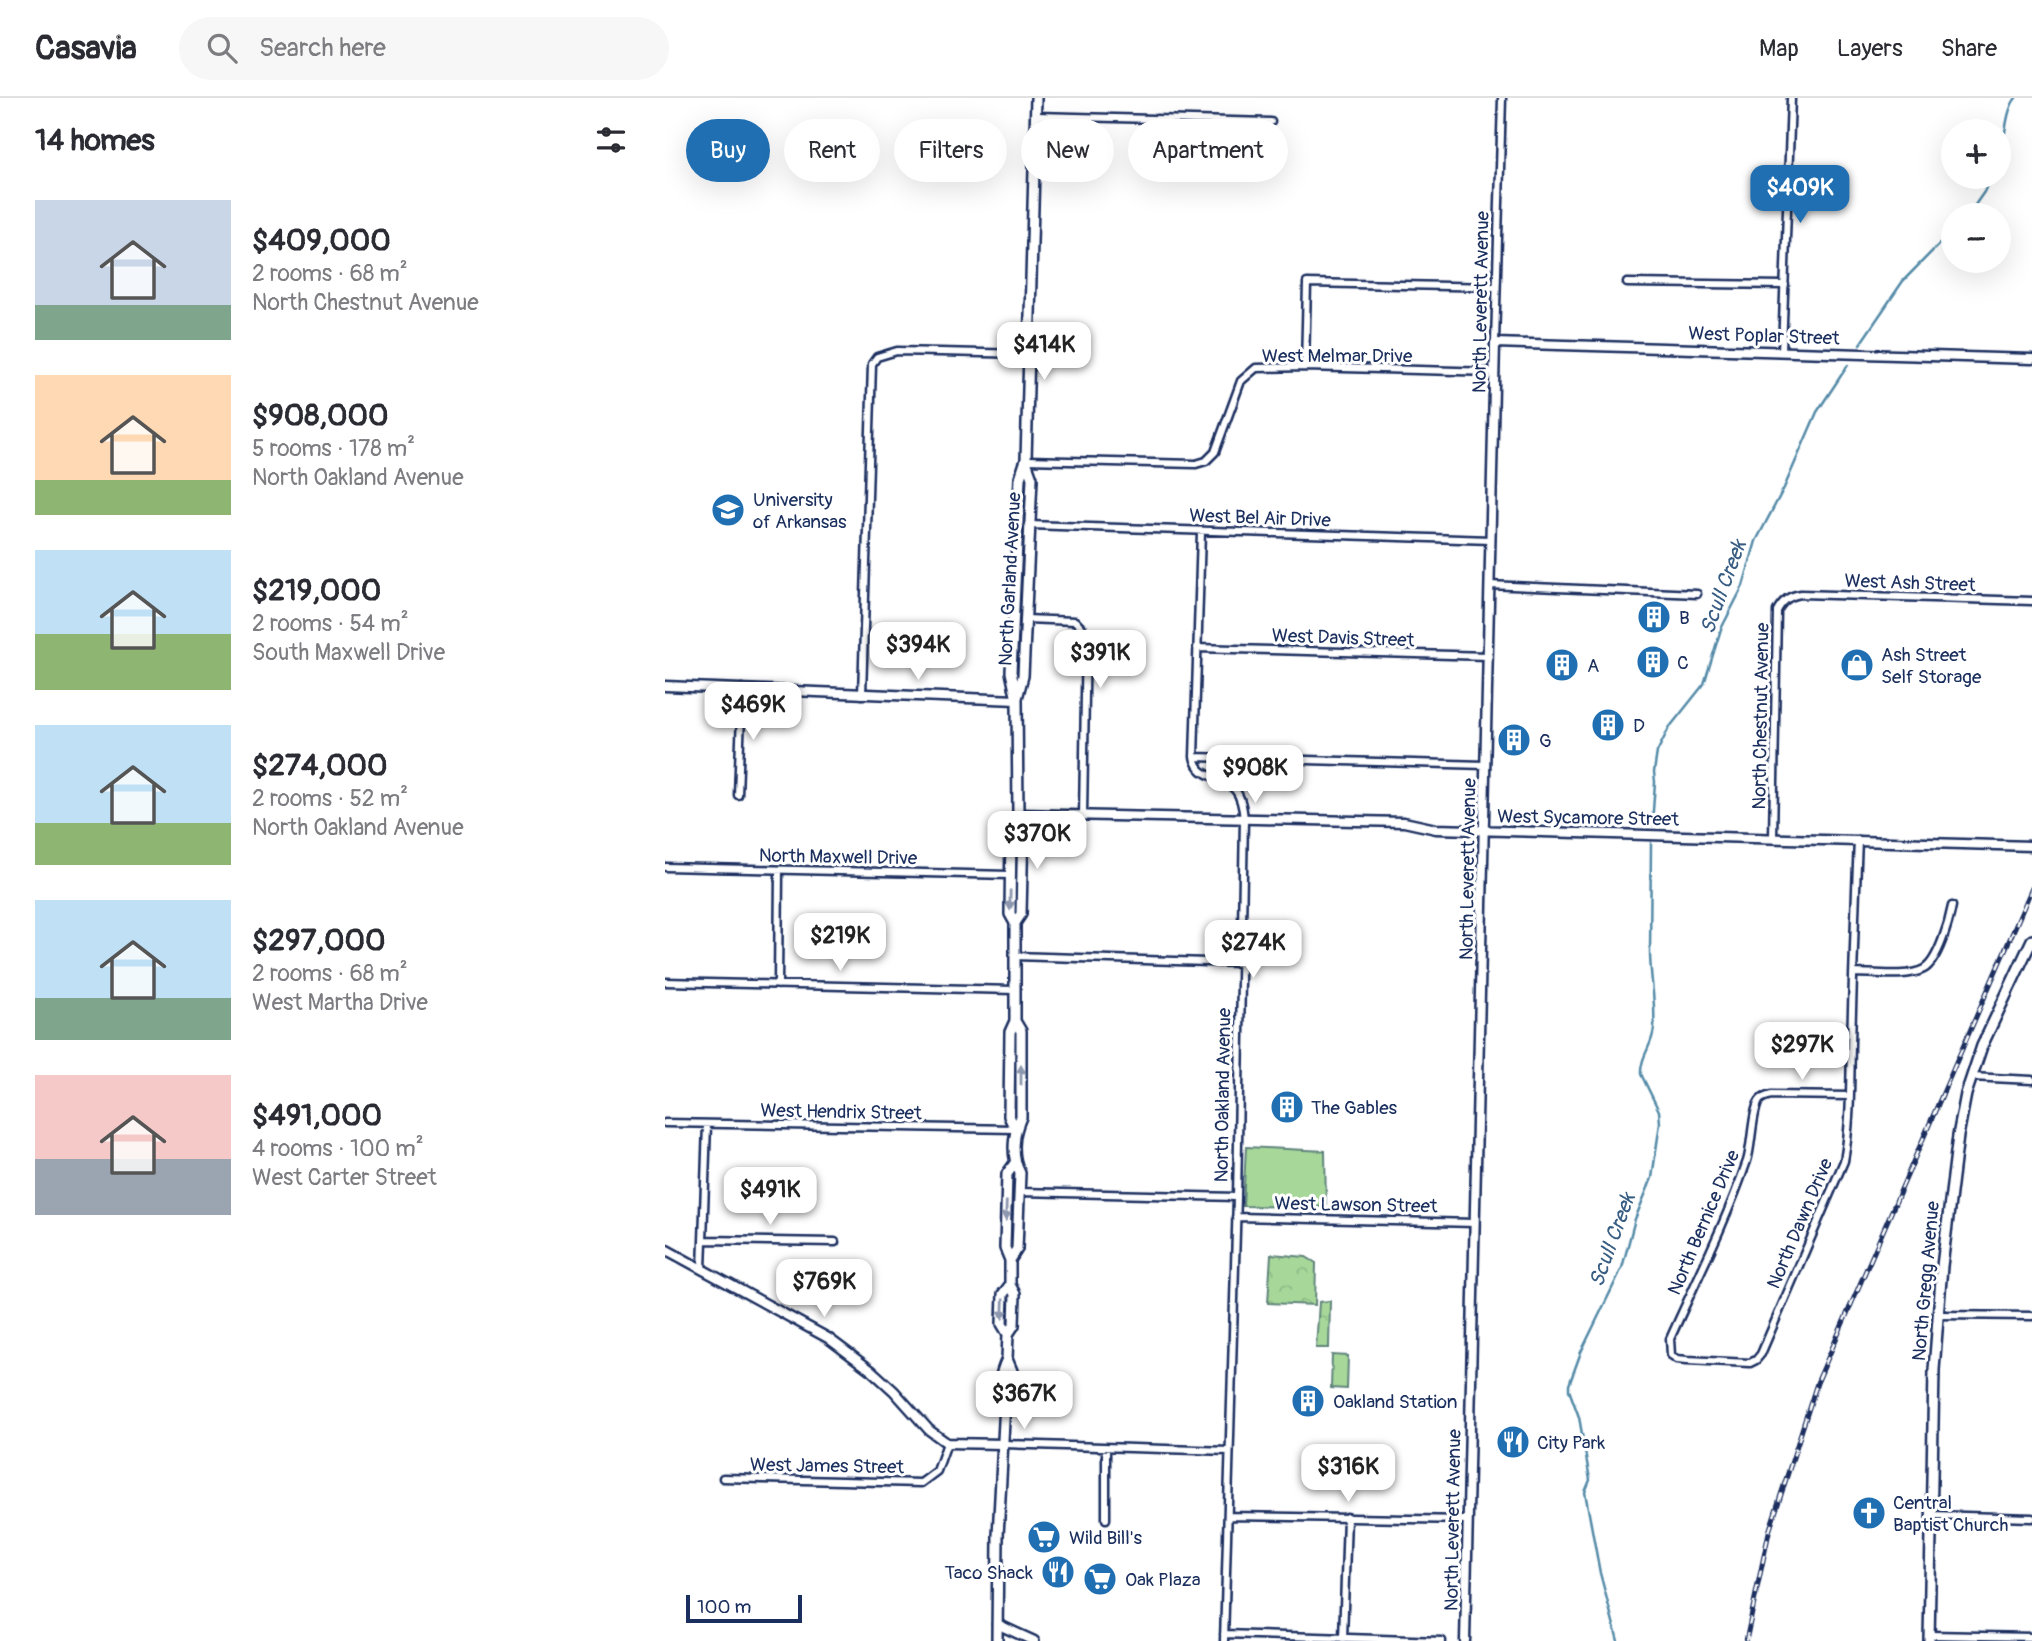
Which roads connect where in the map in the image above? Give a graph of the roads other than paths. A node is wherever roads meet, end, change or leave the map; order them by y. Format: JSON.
{"nodes":[{"id":1,"x":1036,"y":98,"type":"edge"},
{"id":2,"x":1502,"y":98,"type":"edge"},
{"id":3,"x":1791,"y":98,"type":"edge"},
{"id":4,"x":1035,"y":116,"type":"junction"},
{"id":5,"x":1153,"y":119,"type":"edge"},
{"id":6,"x":1627,"y":283,"type":"dead end"},
{"id":7,"x":1785,"y":285,"type":"junction"},
{"id":8,"x":1496,"y":287,"type":"junction"},
{"id":9,"x":1495,"y":343,"type":"junction"},
{"id":10,"x":1782,"y":351,"type":"junction"},
{"id":11,"x":1030,"y":354,"type":"junction"},
{"id":12,"x":2032,"y":359,"type":"edge"},
{"id":13,"x":1305,"y":367,"type":"junction"},
{"id":14,"x":1494,"y":372,"type":"junction"},
{"id":15,"x":1026,"y":460,"type":"junction"},
{"id":16,"x":1029,"y":525,"type":"junction"},
{"id":17,"x":1201,"y":532,"type":"junction"},
{"id":18,"x":1491,"y":540,"type":"junction"},
{"id":19,"x":1489,"y":585,"type":"junction"},
{"id":20,"x":1697,"y":594,"type":"dead end"},
{"id":21,"x":1787,"y":598,"type":"joint"},
{"id":22,"x":2032,"y":601,"type":"edge"},
{"id":23,"x":1024,"y":619,"type":"junction"},
{"id":24,"x":1197,"y":648,"type":"junction"},
{"id":25,"x":1487,"y":656,"type":"junction"},
{"id":26,"x":665,"y":685,"type":"edge"},
{"id":27,"x":741,"y":688,"type":"junction"},
{"id":28,"x":862,"y":695,"type":"junction"},
{"id":29,"x":1017,"y":700,"type":"junction"},
{"id":30,"x":1194,"y":757,"type":"junction"},
{"id":31,"x":1485,"y":765,"type":"junction"},
{"id":32,"x":738,"y":795,"type":"dead end"},
{"id":33,"x":1017,"y":814,"type":"junction"},
{"id":34,"x":1083,"y":816,"type":"junction"},
{"id":35,"x":1244,"y":819,"type":"junction"},
{"id":36,"x":1484,"y":830,"type":"junction"},
{"id":37,"x":1773,"y":838,"type":"junction"},
{"id":38,"x":1858,"y":840,"type":"junction"},
{"id":39,"x":2032,"y":846,"type":"edge"},
{"id":40,"x":665,"y":867,"type":"edge"},
{"id":41,"x":779,"y":870,"type":"junction"},
{"id":42,"x":1010,"y":875,"type":"junction"},
{"id":43,"x":1952,"y":906,"type":"dead end"},
{"id":44,"x":1015,"y":923,"type":"junction"},
{"id":45,"x":2032,"y":940,"type":"edge"},
{"id":46,"x":1014,"y":957,"type":"junction"},
{"id":47,"x":1240,"y":963,"type":"junction"},
{"id":48,"x":1853,"y":973,"type":"junction"},
{"id":49,"x":665,"y":982,"type":"edge"},
{"id":50,"x":778,"y":985,"type":"junction"},
{"id":51,"x":1015,"y":989,"type":"junction"},
{"id":52,"x":1971,"y":1077,"type":"junction"},
{"id":53,"x":2032,"y":1080,"type":"edge"},
{"id":54,"x":1850,"y":1096,"type":"junction"},
{"id":55,"x":665,"y":1123,"type":"edge"},
{"id":56,"x":707,"y":1124,"type":"junction"},
{"id":57,"x":1015,"y":1129,"type":"junction"},
{"id":58,"x":1015,"y":1163,"type":"junction"},
{"id":59,"x":1019,"y":1192,"type":"junction"},
{"id":60,"x":1237,"y":1196,"type":"junction"},
{"id":61,"x":1236,"y":1217,"type":"junction"},
{"id":62,"x":1475,"y":1223,"type":"junction"},
{"id":63,"x":704,"y":1240,"type":"junction"},
{"id":64,"x":835,"y":1242,"type":"dead end"},
{"id":65,"x":665,"y":1249,"type":"edge"},
{"id":66,"x":1010,"y":1260,"type":"junction"},
{"id":67,"x":702,"y":1270,"type":"junction"},
{"id":68,"x":1938,"y":1315,"type":"junction"},
{"id":69,"x":2032,"y":1316,"type":"edge"},
{"id":70,"x":1671,"y":1354,"type":"joint"},
{"id":71,"x":947,"y":1443,"type":"junction"},
{"id":72,"x":1003,"y":1444,"type":"junction"},
{"id":73,"x":1106,"y":1448,"type":"junction"},
{"id":74,"x":1229,"y":1451,"type":"junction"},
{"id":75,"x":723,"y":1478,"type":"dead end"},
{"id":76,"x":1931,"y":1515,"type":"junction"},
{"id":77,"x":1228,"y":1516,"type":"junction"},
{"id":78,"x":1347,"y":1517,"type":"junction"},
{"id":79,"x":2032,"y":1518,"type":"edge"},
{"id":80,"x":1106,"y":1519,"type":"dead end"},
{"id":81,"x":1468,"y":1520,"type":"junction"},
{"id":82,"x":997,"y":1624,"type":"junction"},
{"id":83,"x":2032,"y":1637,"type":"edge"},
{"id":84,"x":1224,"y":1638,"type":"edge"},
{"id":85,"x":1929,"y":1638,"type":"edge"},
{"id":86,"x":1343,"y":1639,"type":"edge"},
{"id":87,"x":997,"y":1641,"type":"edge"},
{"id":88,"x":1034,"y":1641,"type":"edge"},
{"id":89,"x":1442,"y":1641,"type":"edge"},
{"id":90,"x":1465,"y":1641,"type":"edge"}],
"edges":[{"from":1,"to":4,"type":"main road","name":"North Garland Avenue"},
{"from":2,"to":8,"type":"street","name":"North Leverett Avenue"},
{"from":3,"to":7,"type":"street"},
{"from":4,"to":5,"type":"street"},
{"from":4,"to":11,"type":"main road","name":"North Garland Avenue"},
{"from":6,"to":7,"type":"street"},
{"from":7,"to":10,"type":"street"},
{"from":8,"to":9,"type":"street","name":"North Leverett Avenue"},
{"from":8,"to":13,"type":"street"},
{"from":9,"to":10,"type":"street","name":"West Poplar Street"},
{"from":9,"to":14,"type":"street","name":"North Leverett Avenue"},
{"from":10,"to":12,"type":"street","name":"West Poplar Street"},
{"from":11,"to":15,"type":"main road","name":"North Garland Avenue"},
{"from":11,"to":28,"type":"street"},
{"from":13,"to":14,"type":"street","name":"West Melmar Drive"},
{"from":13,"to":15,"type":"street","name":"West Melmar Drive"},
{"from":14,"to":18,"type":"street","name":"North Leverett Avenue"},
{"from":15,"to":16,"type":"main road","name":"North Garland Avenue"},
{"from":15,"to":29,"type":"main road","name":"North Garland Avenue"},
{"from":16,"to":17,"type":"street","name":"West Bel Air Drive"},
{"from":16,"to":23,"type":"main road","name":"North Garland Avenue"},
{"from":17,"to":18,"type":"street","name":"West Bel Air Drive"},
{"from":17,"to":24,"type":"street"},
{"from":18,"to":19,"type":"street","name":"North Leverett Avenue"},
{"from":19,"to":20,"type":"street"},
{"from":19,"to":25,"type":"street","name":"North Leverett Avenue"},
{"from":21,"to":22,"type":"street","name":"West Ash Street"},
{"from":21,"to":37,"type":"street","name":"North Chestnut Avenue"},
{"from":23,"to":29,"type":"main road","name":"North Garland Avenue"},
{"from":23,"to":34,"type":"street"},
{"from":24,"to":25,"type":"street","name":"West Davis Street"},
{"from":24,"to":30,"type":"street"},
{"from":25,"to":31,"type":"street","name":"North Leverett Avenue"},
{"from":26,"to":27,"type":"street"},
{"from":27,"to":28,"type":"street"},
{"from":27,"to":32,"type":"street"},
{"from":28,"to":29,"type":"street"},
{"from":29,"to":33,"type":"main road","name":"North Garland Avenue"},
{"from":30,"to":31,"type":"street"},
{"from":30,"to":35,"type":"street","name":"North Oakland Avenue"},
{"from":31,"to":36,"type":"street","name":"North Leverett Avenue"},
{"from":33,"to":34,"type":"street","name":"West Sycamore Street"},
{"from":33,"to":42,"type":"main road","name":"North Garland Avenue"},
{"from":33,"to":44,"type":"main road","name":"North Garland Avenue"},
{"from":34,"to":35,"type":"street","name":"West Sycamore Street"},
{"from":35,"to":36,"type":"street","name":"West Sycamore Street"},
{"from":35,"to":47,"type":"street","name":"North Oakland Avenue"},
{"from":36,"to":37,"type":"street","name":"West Sycamore Street"},
{"from":36,"to":62,"type":"street","name":"North Leverett Avenue"},
{"from":37,"to":38,"type":"street","name":"West Sycamore Street"},
{"from":38,"to":39,"type":"street","name":"West Sycamore Street"},
{"from":38,"to":48,"type":"street","name":"North Dawn Drive"},
{"from":40,"to":41,"type":"street","name":"North Maxwell Drive"},
{"from":41,"to":42,"type":"street","name":"North Maxwell Drive"},
{"from":41,"to":50,"type":"street"},
{"from":42,"to":44,"type":"main road","name":"North Garland Avenue","one_way":true},
{"from":43,"to":48,"type":"street"},
{"from":44,"to":46,"type":"main road","name":"North Garland Avenue"},
{"from":45,"to":52,"type":"main road","name":"North Gregg Avenue"},
{"from":46,"to":47,"type":"street"},
{"from":46,"to":51,"type":"main road","name":"North Garland Avenue"},
{"from":47,"to":60,"type":"street","name":"North Oakland Avenue"},
{"from":48,"to":54,"type":"street","name":"North Dawn Drive"},
{"from":49,"to":50,"type":"street"},
{"from":50,"to":51,"type":"street"},
{"from":51,"to":57,"type":"main road","name":"North Garland Avenue"},
{"from":52,"to":53,"type":"street"},
{"from":52,"to":68,"type":"main road","name":"North Gregg Avenue"},
{"from":54,"to":70,"type":"street","name":"North Bernice Drive"},
{"from":54,"to":70,"type":"street","name":"North Dawn Drive"},
{"from":55,"to":56,"type":"street","name":"West Hendrix Street"},
{"from":56,"to":57,"type":"street","name":"West Hendrix Street"},
{"from":56,"to":63,"type":"street"},
{"from":57,"to":58,"type":"main road","name":"North Garland Avenue"},
{"from":58,"to":59,"type":"main road","name":"North Garland Avenue"},
{"from":58,"to":66,"type":"main road","name":"North Garland Avenue","one_way":true},
{"from":59,"to":60,"type":"street"},
{"from":59,"to":66,"type":"main road","name":"North Garland Avenue"},
{"from":60,"to":61,"type":"street","name":"North Oakland Avenue"},
{"from":61,"to":62,"type":"street","name":"West Lawson Street"},
{"from":61,"to":74,"type":"street","name":"North Oakland Avenue"},
{"from":62,"to":81,"type":"street","name":"North Leverett Avenue"},
{"from":63,"to":64,"type":"street"},
{"from":63,"to":67,"type":"street"},
{"from":65,"to":67,"type":"street"},
{"from":66,"to":72,"type":"main road","name":"North Garland Avenue"},
{"from":67,"to":71,"type":"street"},
{"from":68,"to":69,"type":"street"},
{"from":68,"to":76,"type":"main road","name":"North Gregg Avenue"},
{"from":71,"to":72,"type":"street"},
{"from":71,"to":75,"type":"street","name":"West James Street"},
{"from":72,"to":73,"type":"street"},
{"from":72,"to":82,"type":"main road","name":"North Garland Avenue"},
{"from":73,"to":74,"type":"street"},
{"from":73,"to":80,"type":"street"},
{"from":74,"to":77,"type":"street","name":"North Oakland Avenue"},
{"from":76,"to":79,"type":"street"},
{"from":76,"to":85,"type":"main road","name":"North Gregg Avenue"},
{"from":77,"to":78,"type":"street"},
{"from":77,"to":84,"type":"street","name":"North Oakland Avenue"},
{"from":78,"to":81,"type":"street"},
{"from":78,"to":86,"type":"street"},
{"from":81,"to":90,"type":"street","name":"North Leverett Avenue"},
{"from":82,"to":87,"type":"main road","name":"North Garland Avenue"},
{"from":82,"to":88,"type":"street"},
{"from":83,"to":85,"type":"street"},
{"from":84,"to":86,"type":"street"},
{"from":86,"to":89,"type":"street"}]}
